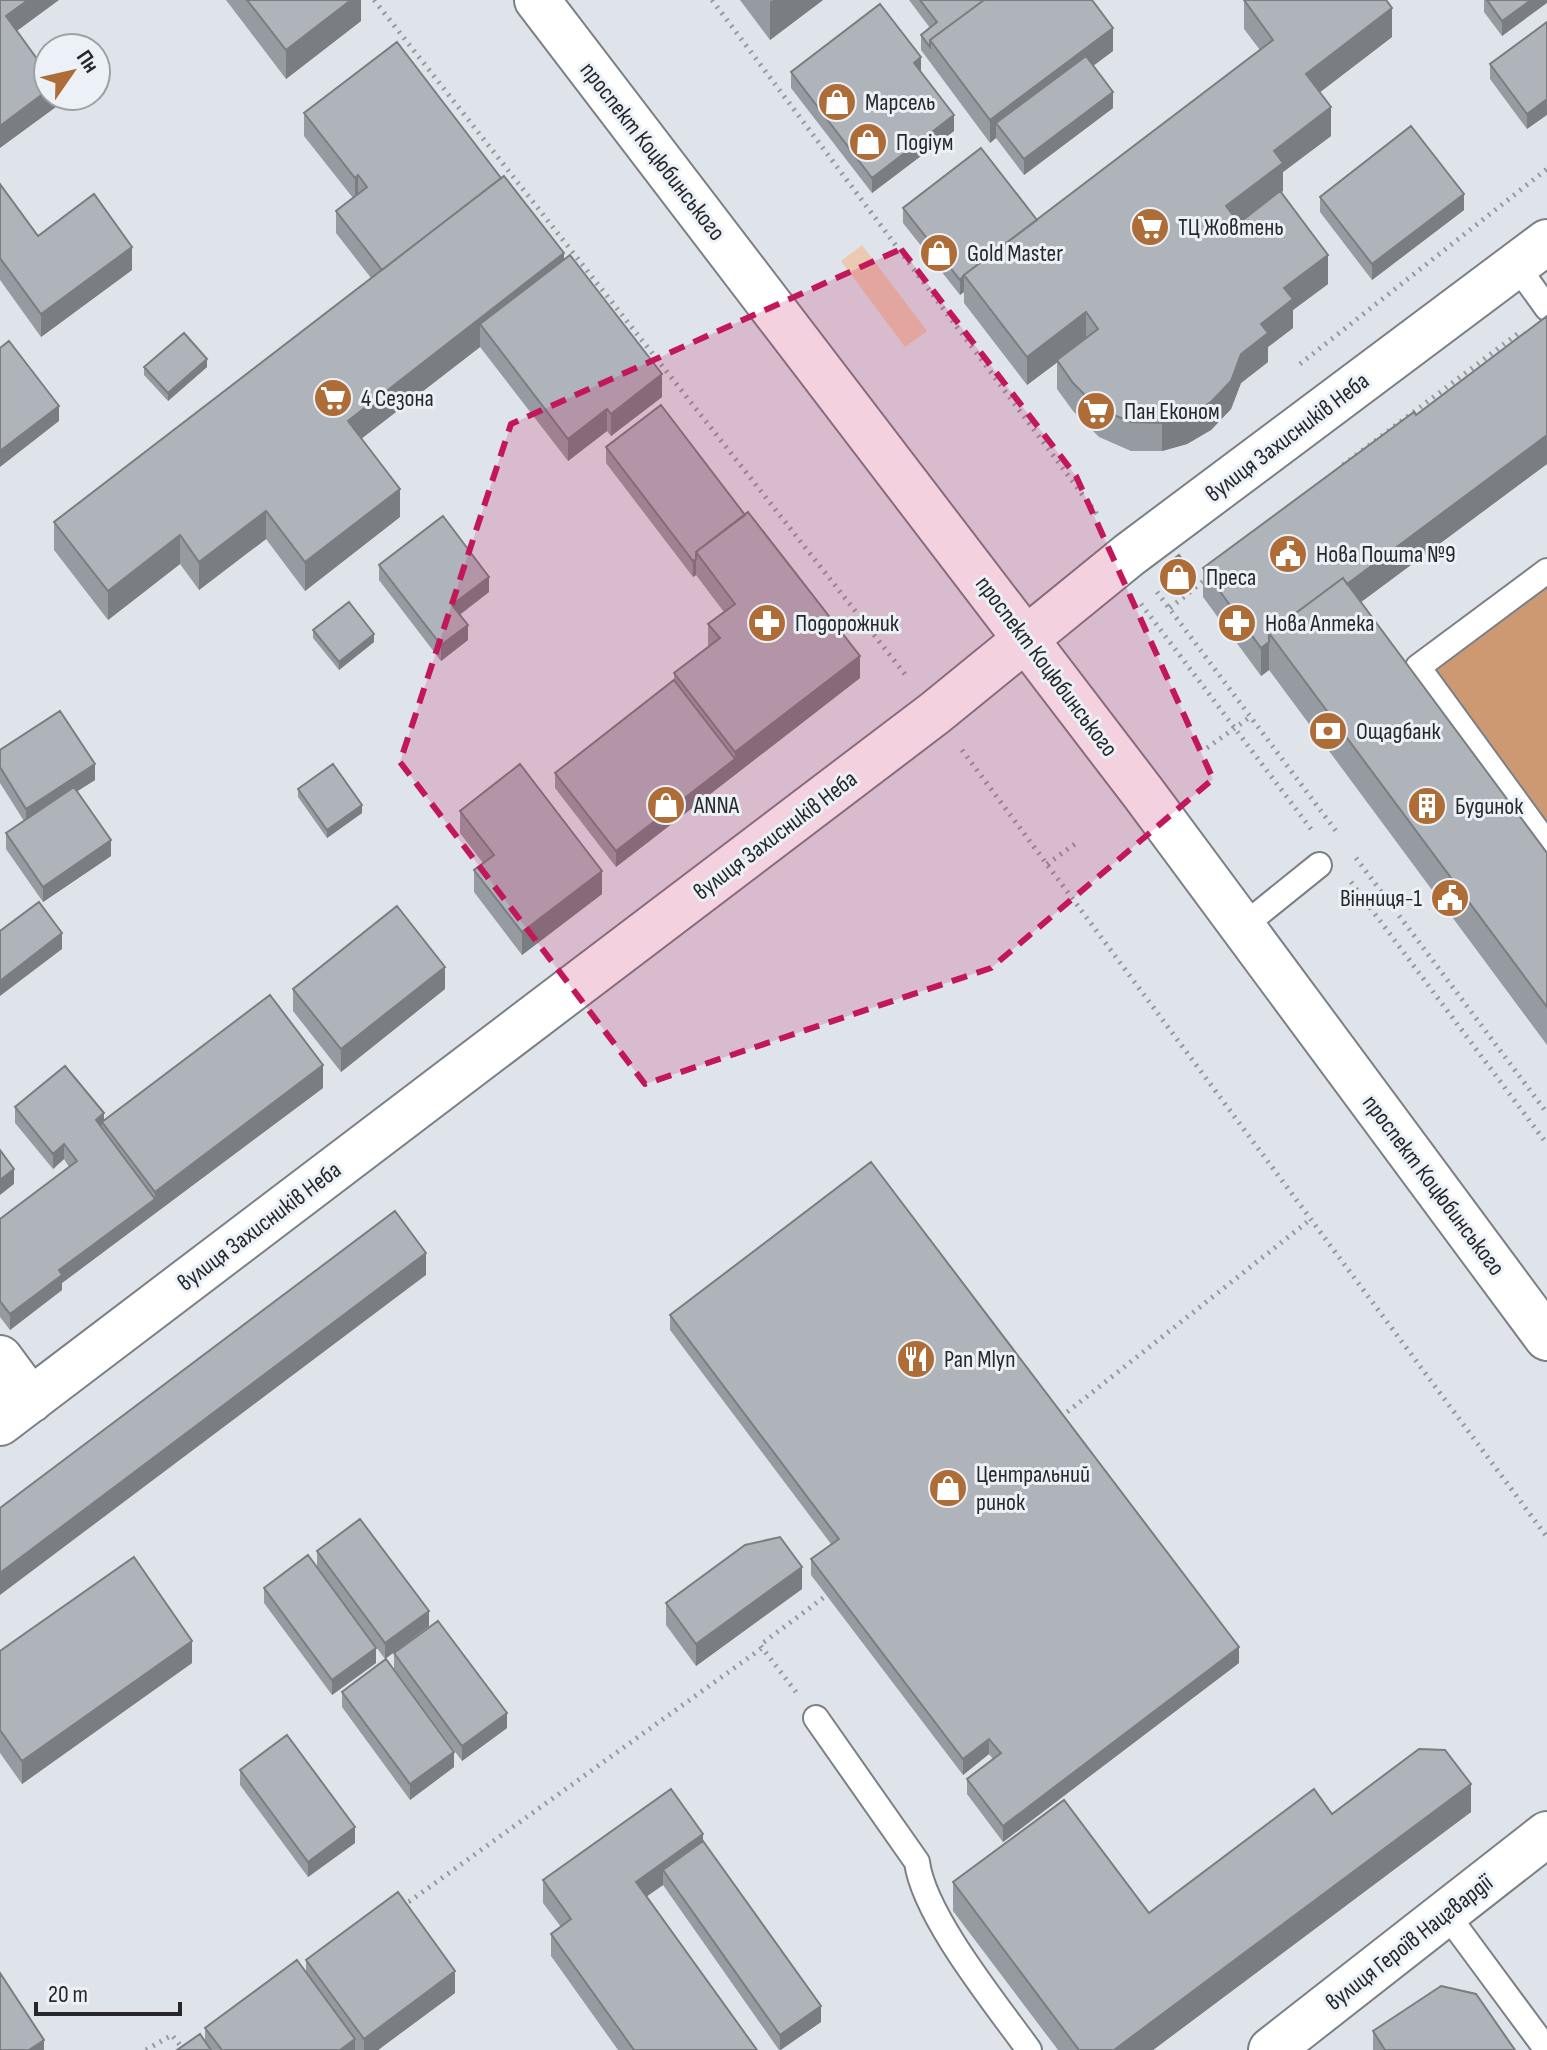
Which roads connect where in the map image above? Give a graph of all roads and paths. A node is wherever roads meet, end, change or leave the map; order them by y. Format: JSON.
{"nodes":[{"id":1,"x":374,"y":0,"type":"edge"},
{"id":2,"x":537,"y":0,"type":"edge"},
{"id":3,"x":1531,"y":254,"type":"edge"},
{"id":4,"x":1547,"y":308,"type":"edge"},
{"id":5,"x":1523,"y":330,"type":"edge"},
{"id":6,"x":1341,"y":466,"type":"edge"},
{"id":7,"x":1547,"y":571,"type":"edge"},
{"id":8,"x":1207,"y":578,"type":"edge"},
{"id":9,"x":1170,"y":608,"type":"dead end"},
{"id":10,"x":1026,"y":639,"type":"junction"},
{"id":11,"x":935,"y":713,"type":"junction"},
{"id":12,"x":1250,"y":717,"type":"dead end"},
{"id":13,"x":1207,"y":748,"type":"dead end"},
{"id":14,"x":1075,"y":844,"type":"dead end"},
{"id":15,"x":1547,"y":844,"type":"edge"},
{"id":16,"x":1047,"y":864,"type":"junction"},
{"id":17,"x":1319,"y":865,"type":"dead end"},
{"id":18,"x":1242,"y":927,"type":"junction"},
{"id":19,"x":1311,"y":1219,"type":"junction"},
{"id":20,"x":1547,"y":1338,"type":"edge"},
{"id":21,"x":0,"y":1358,"type":"edge"},
{"id":22,"x":15,"y":1411,"type":"edge"},
{"id":23,"x":1057,"y":1421,"type":"edge"},
{"id":24,"x":1547,"y":1537,"type":"edge"},
{"id":25,"x":827,"y":1595,"type":"edge"},
{"id":26,"x":762,"y":1648,"type":"junction"},
{"id":27,"x":816,"y":1718,"type":"joint"},
{"id":28,"x":1547,"y":1834,"type":"edge"},
{"id":29,"x":399,"y":1905,"type":"edge"},
{"id":30,"x":1445,"y":1912,"type":"junction"},
{"id":31,"x":146,"y":2050,"type":"edge"},
{"id":32,"x":184,"y":2050,"type":"edge"},
{"id":33,"x":1029,"y":2050,"type":"edge"},
{"id":34,"x":1271,"y":2050,"type":"edge"},
{"id":35,"x":1547,"y":2050,"type":"edge"}],
"edges":[{"from":1,"to":11,"type":"path"},
{"from":2,"to":10,"type":"street","name":"проспект Коцюбинського"},
{"from":3,"to":4,"type":"lane"},
{"from":3,"to":10,"type":"street","name":"вулиця Захисників Неба"},
{"from":5,"to":6,"type":"path"},
{"from":7,"to":15,"type":"lane"},
{"from":8,"to":9,"type":"path"},
{"from":10,"to":11,"type":"street","name":"вулиця Захисників Неба"},
{"from":10,"to":18,"type":"street","name":"проспект Коцюбинського"},
{"from":11,"to":16,"type":"path"},
{"from":11,"to":22,"type":"street","name":"вулиця Захисників Неба"},
{"from":12,"to":13,"type":"path"},
{"from":14,"to":16,"type":"path"},
{"from":16,"to":19,"type":"path"},
{"from":17,"to":18,"type":"lane"},
{"from":18,"to":20,"type":"street","name":"проспект Коцюбинського"},
{"from":19,"to":23,"type":"path"},
{"from":19,"to":24,"type":"path"},
{"from":21,"to":22,"type":"street"},
{"from":25,"to":26,"type":"path"},
{"from":26,"to":27,"type":"path"},
{"from":26,"to":29,"type":"path"},
{"from":27,"to":33,"type":"lane"},
{"from":28,"to":30,"type":"street","name":"вулиця Героїв Нацгвардії"},
{"from":30,"to":34,"type":"street","name":"вулиця Героїв Нацгвардії"},
{"from":30,"to":35,"type":"lane"},
{"from":31,"to":32,"type":"path"}]}
